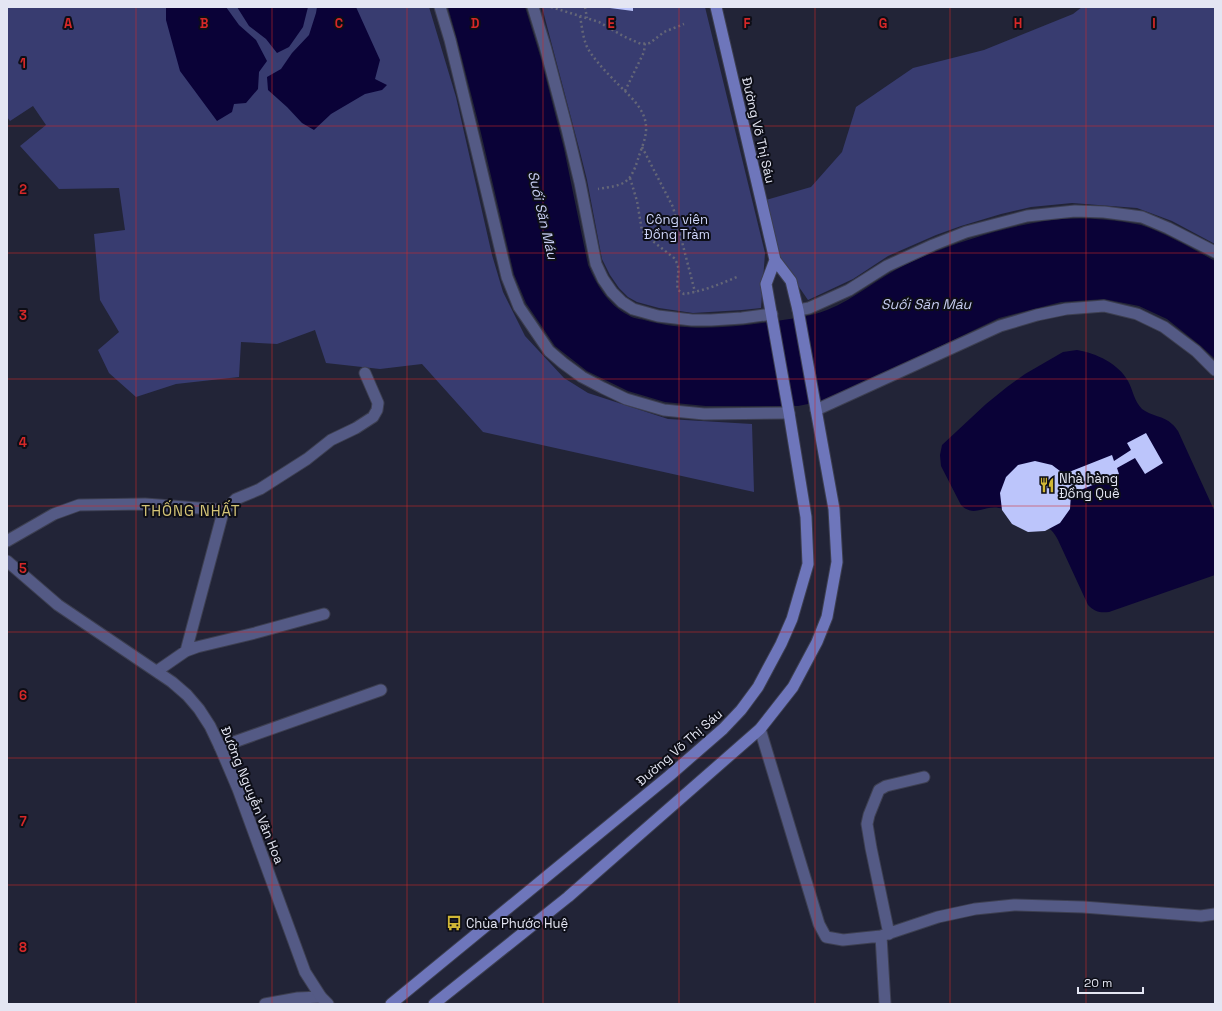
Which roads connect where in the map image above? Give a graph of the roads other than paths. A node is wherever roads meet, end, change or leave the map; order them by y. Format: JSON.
{"nodes":[{"id":1,"x":440,"y":7,"type":"edge"},
{"id":2,"x":533,"y":7,"type":"edge"},
{"id":3,"x":716,"y":7,"type":"edge"},
{"id":4,"x":1215,"y":252,"type":"edge"},
{"id":5,"x":775,"y":260,"type":"junction"},
{"id":6,"x":798,"y":310,"type":"junction"},
{"id":7,"x":772,"y":314,"type":"junction"},
{"id":8,"x":1215,"y":370,"type":"edge"},
{"id":9,"x":365,"y":373,"type":"dead end"},
{"id":10,"x":816,"y":410,"type":"junction"},
{"id":11,"x":790,"y":413,"type":"junction"},
{"id":12,"x":225,"y":510,"type":"junction"},
{"id":13,"x":7,"y":541,"type":"edge"},
{"id":14,"x":7,"y":561,"type":"edge"},
{"id":15,"x":324,"y":614,"type":"dead end"},
{"id":16,"x":186,"y":651,"type":"junction"},
{"id":17,"x":157,"y":671,"type":"junction"},
{"id":18,"x":381,"y":690,"type":"dead end"},
{"id":19,"x":760,"y":729,"type":"junction"},
{"id":20,"x":220,"y":746,"type":"junction"},
{"id":21,"x":924,"y":777,"type":"dead end"},
{"id":22,"x":1215,"y":914,"type":"edge"},
{"id":23,"x":885,"y":935,"type":"junction"},
{"id":24,"x":324,"y":1001,"type":"edge"},
{"id":25,"x":265,"y":1004,"type":"edge"},
{"id":26,"x":391,"y":1004,"type":"edge"},
{"id":27,"x":434,"y":1004,"type":"edge"},
{"id":28,"x":885,"y":1004,"type":"edge"}],
"edges":[{"from":1,"to":11,"type":"street"},
{"from":2,"to":7,"type":"street"},
{"from":3,"to":5,"type":"main road","name":"Đường Võ Thị Sáu"},
{"from":4,"to":6,"type":"street"},
{"from":5,"to":6,"type":"main road","name":"Đường Võ Thị Sáu"},
{"from":5,"to":7,"type":"main road"},
{"from":6,"to":10,"type":"main road","name":"Đường Võ Thị Sáu"},
{"from":7,"to":11,"type":"main road","name":"Đường Võ Thị Sáu"},
{"from":8,"to":10,"type":"street"},
{"from":9,"to":12,"type":"street"},
{"from":10,"to":19,"type":"main road"},
{"from":11,"to":26,"type":"main road","name":"Đường Võ Thị Sáu"},
{"from":12,"to":13,"type":"street"},
{"from":12,"to":16,"type":"street"},
{"from":14,"to":17,"type":"street","name":"Đường Nguyễn Văn Hoa"},
{"from":15,"to":16,"type":"street"},
{"from":16,"to":17,"type":"street"},
{"from":17,"to":20,"type":"street","name":"Đường Nguyễn Văn Hoa"},
{"from":18,"to":20,"type":"street"},
{"from":19,"to":23,"type":"street"},
{"from":19,"to":27,"type":"main road"},
{"from":20,"to":24,"type":"street","name":"Đường Nguyễn Văn Hoa"},
{"from":21,"to":23,"type":"street"},
{"from":22,"to":23,"type":"street"},
{"from":23,"to":28,"type":"street"},
{"from":24,"to":25,"type":"street"}]}
